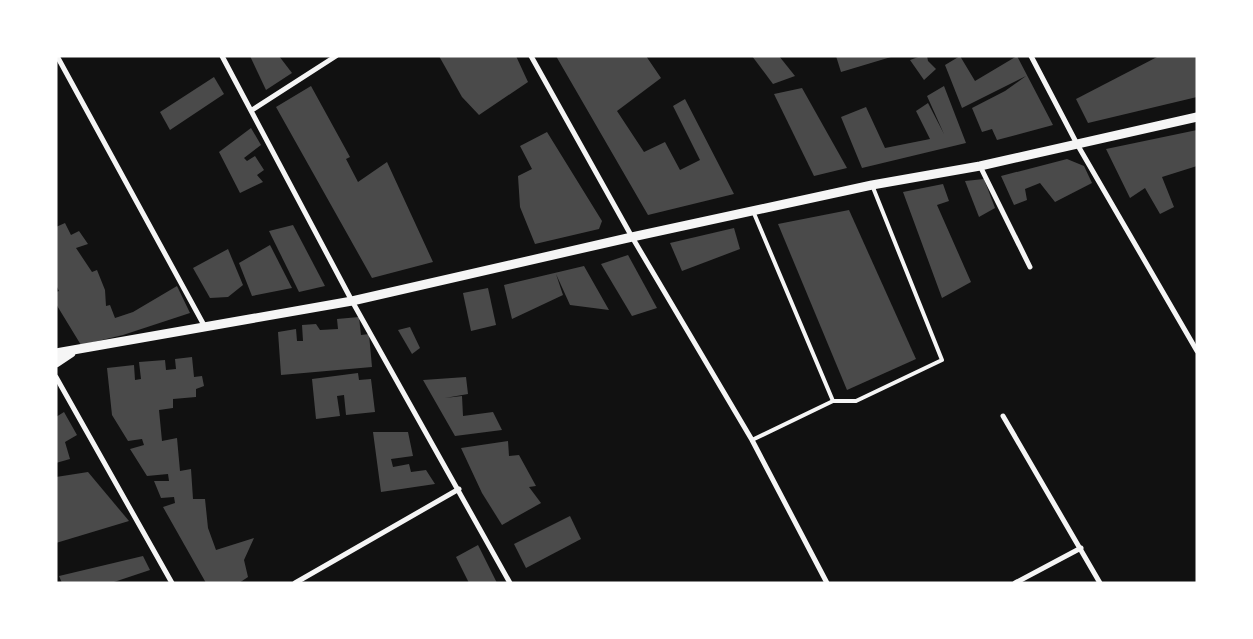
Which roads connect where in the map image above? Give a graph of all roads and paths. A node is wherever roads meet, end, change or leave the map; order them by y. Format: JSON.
{"nodes":[{"id":1,"x":57,"y":56,"type":"edge"},
{"id":2,"x":222,"y":56,"type":"edge"},
{"id":3,"x":336,"y":56,"type":"edge"},
{"id":4,"x":531,"y":56,"type":"edge"},
{"id":5,"x":1031,"y":56,"type":"edge"},
{"id":6,"x":252,"y":110,"type":"junction"},
{"id":7,"x":1197,"y":117,"type":"edge"},
{"id":8,"x":1077,"y":144,"type":"junction"},
{"id":9,"x":980,"y":166,"type":"junction"},
{"id":10,"x":872,"y":185,"type":"junction"},
{"id":11,"x":753,"y":212,"type":"junction"},
{"id":12,"x":632,"y":237,"type":"junction"},
{"id":13,"x":1030,"y":267,"type":"dead end"},
{"id":14,"x":352,"y":301,"type":"junction"},
{"id":15,"x":205,"y":327,"type":"junction"},
{"id":16,"x":76,"y":350,"type":"junction"},
{"id":17,"x":1197,"y":351,"type":"edge"},
{"id":18,"x":56,"y":354,"type":"edge"},
{"id":19,"x":56,"y":363,"type":"edge"},
{"id":20,"x":56,"y":377,"type":"edge"},
{"id":21,"x":833,"y":401,"type":"junction"},
{"id":22,"x":1003,"y":416,"type":"dead end"},
{"id":23,"x":752,"y":440,"type":"junction"},
{"id":24,"x":459,"y":490,"type":"junction"},
{"id":25,"x":1081,"y":548,"type":"junction"},
{"id":26,"x":172,"y":583,"type":"edge"},
{"id":27,"x":295,"y":583,"type":"edge"},
{"id":28,"x":510,"y":583,"type":"edge"},
{"id":29,"x":827,"y":583,"type":"edge"},
{"id":30,"x":1015,"y":583,"type":"edge"},
{"id":31,"x":1100,"y":583,"type":"edge"}],
"edges":[{"from":1,"to":15,"type":"street"},
{"from":2,"to":6,"type":"street"},
{"from":3,"to":6,"type":"street"},
{"from":4,"to":12,"type":"street"},
{"from":5,"to":8,"type":"street"},
{"from":6,"to":14,"type":"street"},
{"from":7,"to":8,"type":"street"},
{"from":8,"to":9,"type":"street"},
{"from":8,"to":17,"type":"street"},
{"from":9,"to":10,"type":"street"},
{"from":9,"to":13,"type":"street"},
{"from":10,"to":11,"type":"street"},
{"from":10,"to":21,"type":"lane"},
{"from":11,"to":12,"type":"street"},
{"from":11,"to":21,"type":"lane"},
{"from":12,"to":14,"type":"street"},
{"from":12,"to":23,"type":"street"},
{"from":14,"to":15,"type":"street"},
{"from":14,"to":24,"type":"street"},
{"from":15,"to":16,"type":"street"},
{"from":16,"to":18,"type":"street"},
{"from":16,"to":19,"type":"street"},
{"from":20,"to":26,"type":"street"},
{"from":21,"to":23,"type":"lane"},
{"from":22,"to":25,"type":"street"},
{"from":23,"to":29,"type":"street"},
{"from":24,"to":27,"type":"street"},
{"from":24,"to":28,"type":"street"},
{"from":25,"to":30,"type":"street"},
{"from":25,"to":31,"type":"street"}]}
